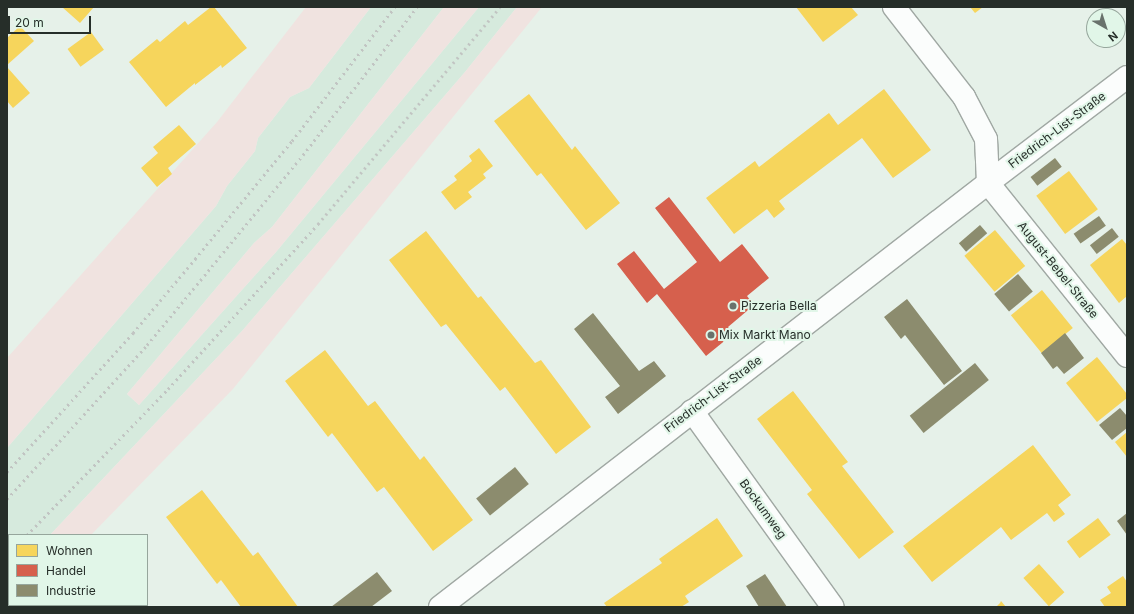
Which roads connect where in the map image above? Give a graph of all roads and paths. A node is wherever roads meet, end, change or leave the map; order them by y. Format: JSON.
{"nodes":[{"id":1,"x":894,"y":7,"type":"edge"},
{"id":2,"x":1127,"y":77,"type":"edge"},
{"id":3,"x":988,"y":184,"type":"junction"},
{"id":4,"x":1127,"y":356,"type":"edge"},
{"id":5,"x":692,"y":411,"type":"junction"},
{"id":6,"x":440,"y":607,"type":"edge"},
{"id":7,"x":833,"y":607,"type":"edge"}],
"edges":[{"from":1,"to":3,"type":"street"},
{"from":2,"to":3,"type":"street","name":"Friedrich-List-Straße"},
{"from":3,"to":4,"type":"street","name":"August-Bebel-Straße"},
{"from":3,"to":5,"type":"street","name":"Friedrich-List-Straße"},
{"from":5,"to":6,"type":"street","name":"Friedrich-List-Straße"},
{"from":5,"to":7,"type":"street","name":"Bockumweg"}]}
